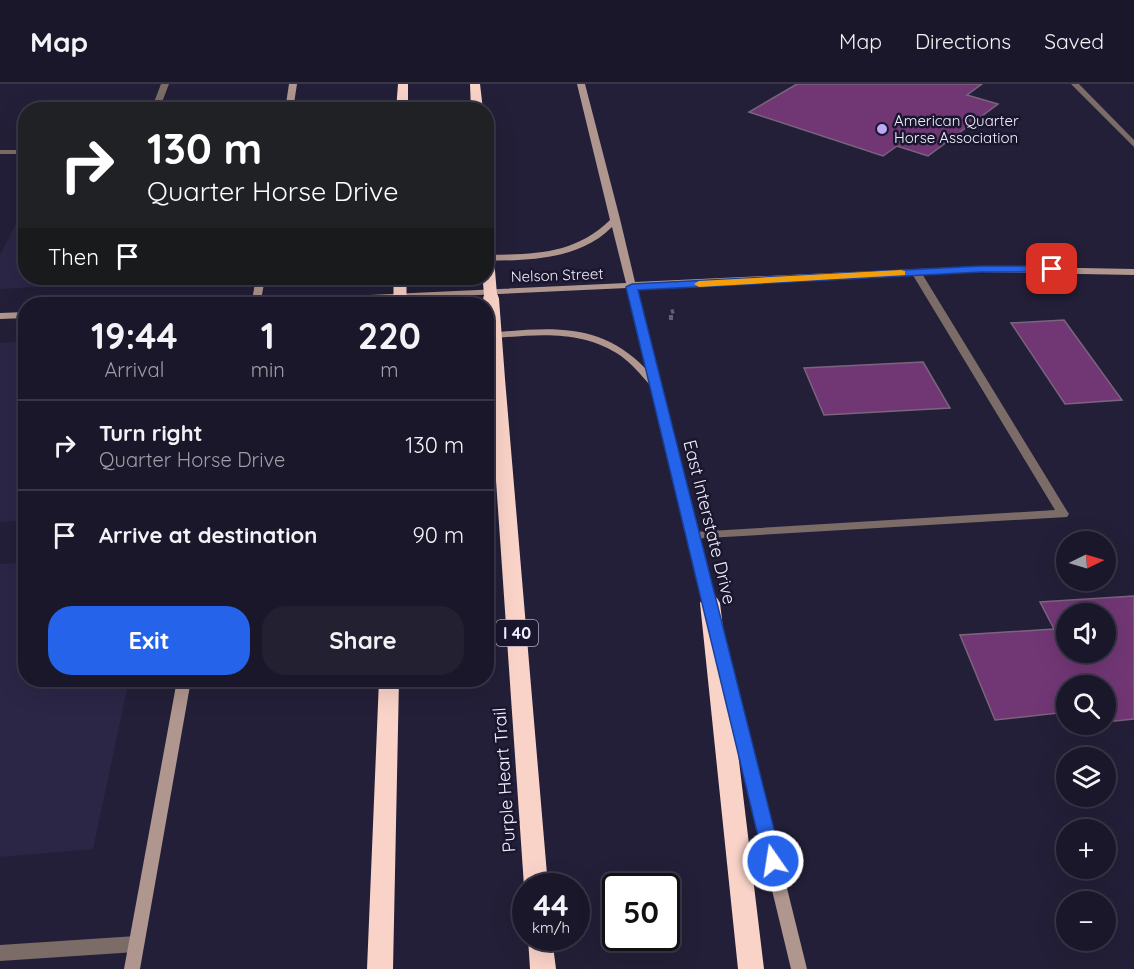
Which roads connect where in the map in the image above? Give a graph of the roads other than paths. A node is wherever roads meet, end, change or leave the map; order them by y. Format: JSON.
{"nodes":[{"id":1,"x":165,"y":84,"type":"edge"},
{"id":2,"x":293,"y":84,"type":"edge"},
{"id":3,"x":402,"y":84,"type":"edge"},
{"id":4,"x":475,"y":84,"type":"edge"},
{"id":5,"x":581,"y":84,"type":"edge"},
{"id":6,"x":1075,"y":84,"type":"edge"},
{"id":7,"x":158,"y":102,"type":"edge"},
{"id":8,"x":290,"y":102,"type":"edge"},
{"id":9,"x":402,"y":102,"type":"edge"},
{"id":10,"x":476,"y":102,"type":"edge"},
{"id":11,"x":1134,"y":145,"type":"edge"},
{"id":12,"x":4,"y":152,"type":"edge"},
{"id":13,"x":0,"y":165,"type":"edge"},
{"id":14,"x":616,"y":219,"type":"junction"},
{"id":15,"x":494,"y":258,"type":"edge"},
{"id":16,"x":916,"y":272,"type":"junction"},
{"id":17,"x":1134,"y":272,"type":"edge"},
{"id":18,"x":632,"y":287,"type":"junction"},
{"id":19,"x":411,"y":297,"type":"edge"},
{"id":20,"x":18,"y":315,"type":"edge"},
{"id":21,"x":0,"y":316,"type":"edge"},
{"id":22,"x":494,"y":336,"type":"edge"},
{"id":23,"x":494,"y":341,"type":"edge"},
{"id":24,"x":656,"y":386,"type":"junction"},
{"id":25,"x":693,"y":536,"type":"junction"},
{"id":26,"x":710,"y":603,"type":"junction"},
{"id":27,"x":183,"y":687,"type":"edge"},
{"id":28,"x":389,"y":687,"type":"edge"},
{"id":29,"x":535,"y":873,"type":"edge"},
{"id":30,"x":136,"y":944,"type":"junction"},
{"id":31,"x":541,"y":951,"type":"edge"},
{"id":32,"x":0,"y":954,"type":"edge"},
{"id":33,"x":132,"y":969,"type":"edge"},
{"id":34,"x":380,"y":969,"type":"edge"},
{"id":35,"x":543,"y":969,"type":"edge"},
{"id":36,"x":751,"y":969,"type":"edge"},
{"id":37,"x":799,"y":969,"type":"edge"}],
"edges":[{"from":1,"to":7,"type":"street"},
{"from":2,"to":8,"type":"main road"},
{"from":3,"to":9,"type":"highway"},
{"from":4,"to":10,"type":"highway"},
{"from":5,"to":14,"type":"main road","name":"East Interstate Drive"},
{"from":6,"to":11,"type":"street"},
{"from":12,"to":13,"type":"street"},
{"from":14,"to":15,"type":"main road"},
{"from":14,"to":18,"type":"main road","name":"East Interstate Drive"},
{"from":16,"to":17,"type":"main road","name":"Nelson Street"},
{"from":16,"to":18,"type":"main road","name":"Nelson Street"},
{"from":16,"to":25,"type":"street"},
{"from":18,"to":19,"type":"main road","name":"Nelson Street"},
{"from":18,"to":24,"type":"main road","name":"East Interstate Drive"},
{"from":20,"to":21,"type":"main road"},
{"from":22,"to":24,"type":"main road"},
{"from":23,"to":29,"type":"highway","name":"Purple Heart Trail","number":"I 40","bridge":true},
{"from":24,"to":25,"type":"main road","name":"East Interstate Drive"},
{"from":25,"to":26,"type":"main road","name":"East Interstate Drive"},
{"from":26,"to":36,"type":"highway"},
{"from":26,"to":37,"type":"main road","name":"East Interstate Drive"},
{"from":27,"to":30,"type":"main road"},
{"from":28,"to":34,"type":"highway"},
{"from":30,"to":32,"type":"street"},
{"from":30,"to":33,"type":"main road"},
{"from":31,"to":35,"type":"highway"}]}
